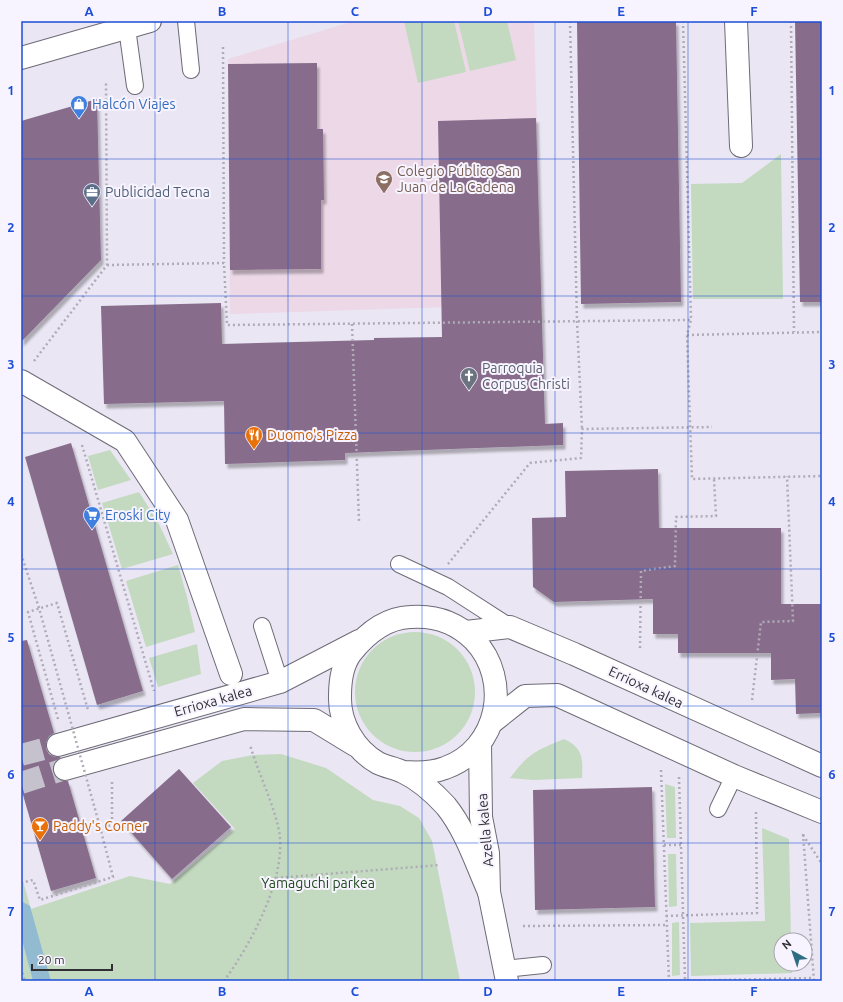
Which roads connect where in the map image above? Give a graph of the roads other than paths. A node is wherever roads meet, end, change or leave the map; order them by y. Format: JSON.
{"nodes":[{"id":1,"x":150,"y":21,"type":"edge"},
{"id":2,"x":186,"y":21,"type":"edge"},
{"id":3,"x":736,"y":21,"type":"edge"},
{"id":4,"x":127,"y":28,"type":"junction"},
{"id":5,"x":21,"y":58,"type":"edge"},
{"id":6,"x":191,"y":70,"type":"dead end"},
{"id":7,"x":135,"y":86,"type":"dead end"},
{"id":8,"x":741,"y":146,"type":"dead end"},
{"id":9,"x":26,"y":373,"type":"edge"},
{"id":10,"x":399,"y":564,"type":"dead end"},
{"id":11,"x":262,"y":626,"type":"dead end"},
{"id":12,"x":510,"y":627,"type":"junction"},
{"id":13,"x":466,"y":632,"type":"junction"},
{"id":14,"x":362,"y":639,"type":"junction"},
{"id":15,"x":231,"y":674,"type":"dead end"},
{"id":16,"x":280,"y":682,"type":"junction"},
{"id":17,"x":491,"y":723,"type":"junction"},
{"id":18,"x":480,"y":743,"type":"junction"},
{"id":19,"x":58,"y":745,"type":"tunnel mouth"},
{"id":20,"x":358,"y":746,"type":"junction"},
{"id":21,"x":822,"y":766,"type":"edge"},
{"id":22,"x":65,"y":769,"type":"tunnel mouth"},
{"id":23,"x":404,"y":772,"type":"junction"},
{"id":24,"x":734,"y":776,"type":"junction"},
{"id":25,"x":718,"y":809,"type":"dead end"},
{"id":26,"x":822,"y":812,"type":"edge"},
{"id":27,"x":489,"y":892,"type":"junction"},
{"id":28,"x":543,"y":965,"type":"dead end"},
{"id":29,"x":505,"y":975,"type":"edge"}],
"edges":[{"from":1,"to":4,"type":"street"},
{"from":2,"to":6,"type":"lane"},
{"from":3,"to":8,"type":"street"},
{"from":4,"to":5,"type":"street"},
{"from":4,"to":7,"type":"lane"},
{"from":9,"to":15,"type":"street"},
{"from":10,"to":12,"type":"lane"},
{"from":11,"to":16,"type":"lane"},
{"from":12,"to":13,"type":"street","name":"Errioxa kalea"},
{"from":12,"to":21,"type":"street","name":"Errioxa kalea"},
{"from":13,"to":14,"type":"street"},
{"from":13,"to":17,"type":"street"},
{"from":14,"to":16,"type":"street","name":"Errioxa kalea"},
{"from":14,"to":20,"type":"street"},
{"from":16,"to":19,"type":"street","name":"Errioxa kalea"},
{"from":17,"to":18,"type":"street"},
{"from":17,"to":24,"type":"street"},
{"from":18,"to":23,"type":"street"},
{"from":18,"to":27,"type":"street","name":"Azella kalea"},
{"from":20,"to":22,"type":"street","name":"Errioxa kalea"},
{"from":20,"to":23,"type":"street"},
{"from":23,"to":27,"type":"street","name":"Azella kalea"},
{"from":24,"to":25,"type":"lane"},
{"from":24,"to":26,"type":"street"},
{"from":27,"to":29,"type":"street","name":"Azella kalea"},
{"from":28,"to":29,"type":"lane"}]}
